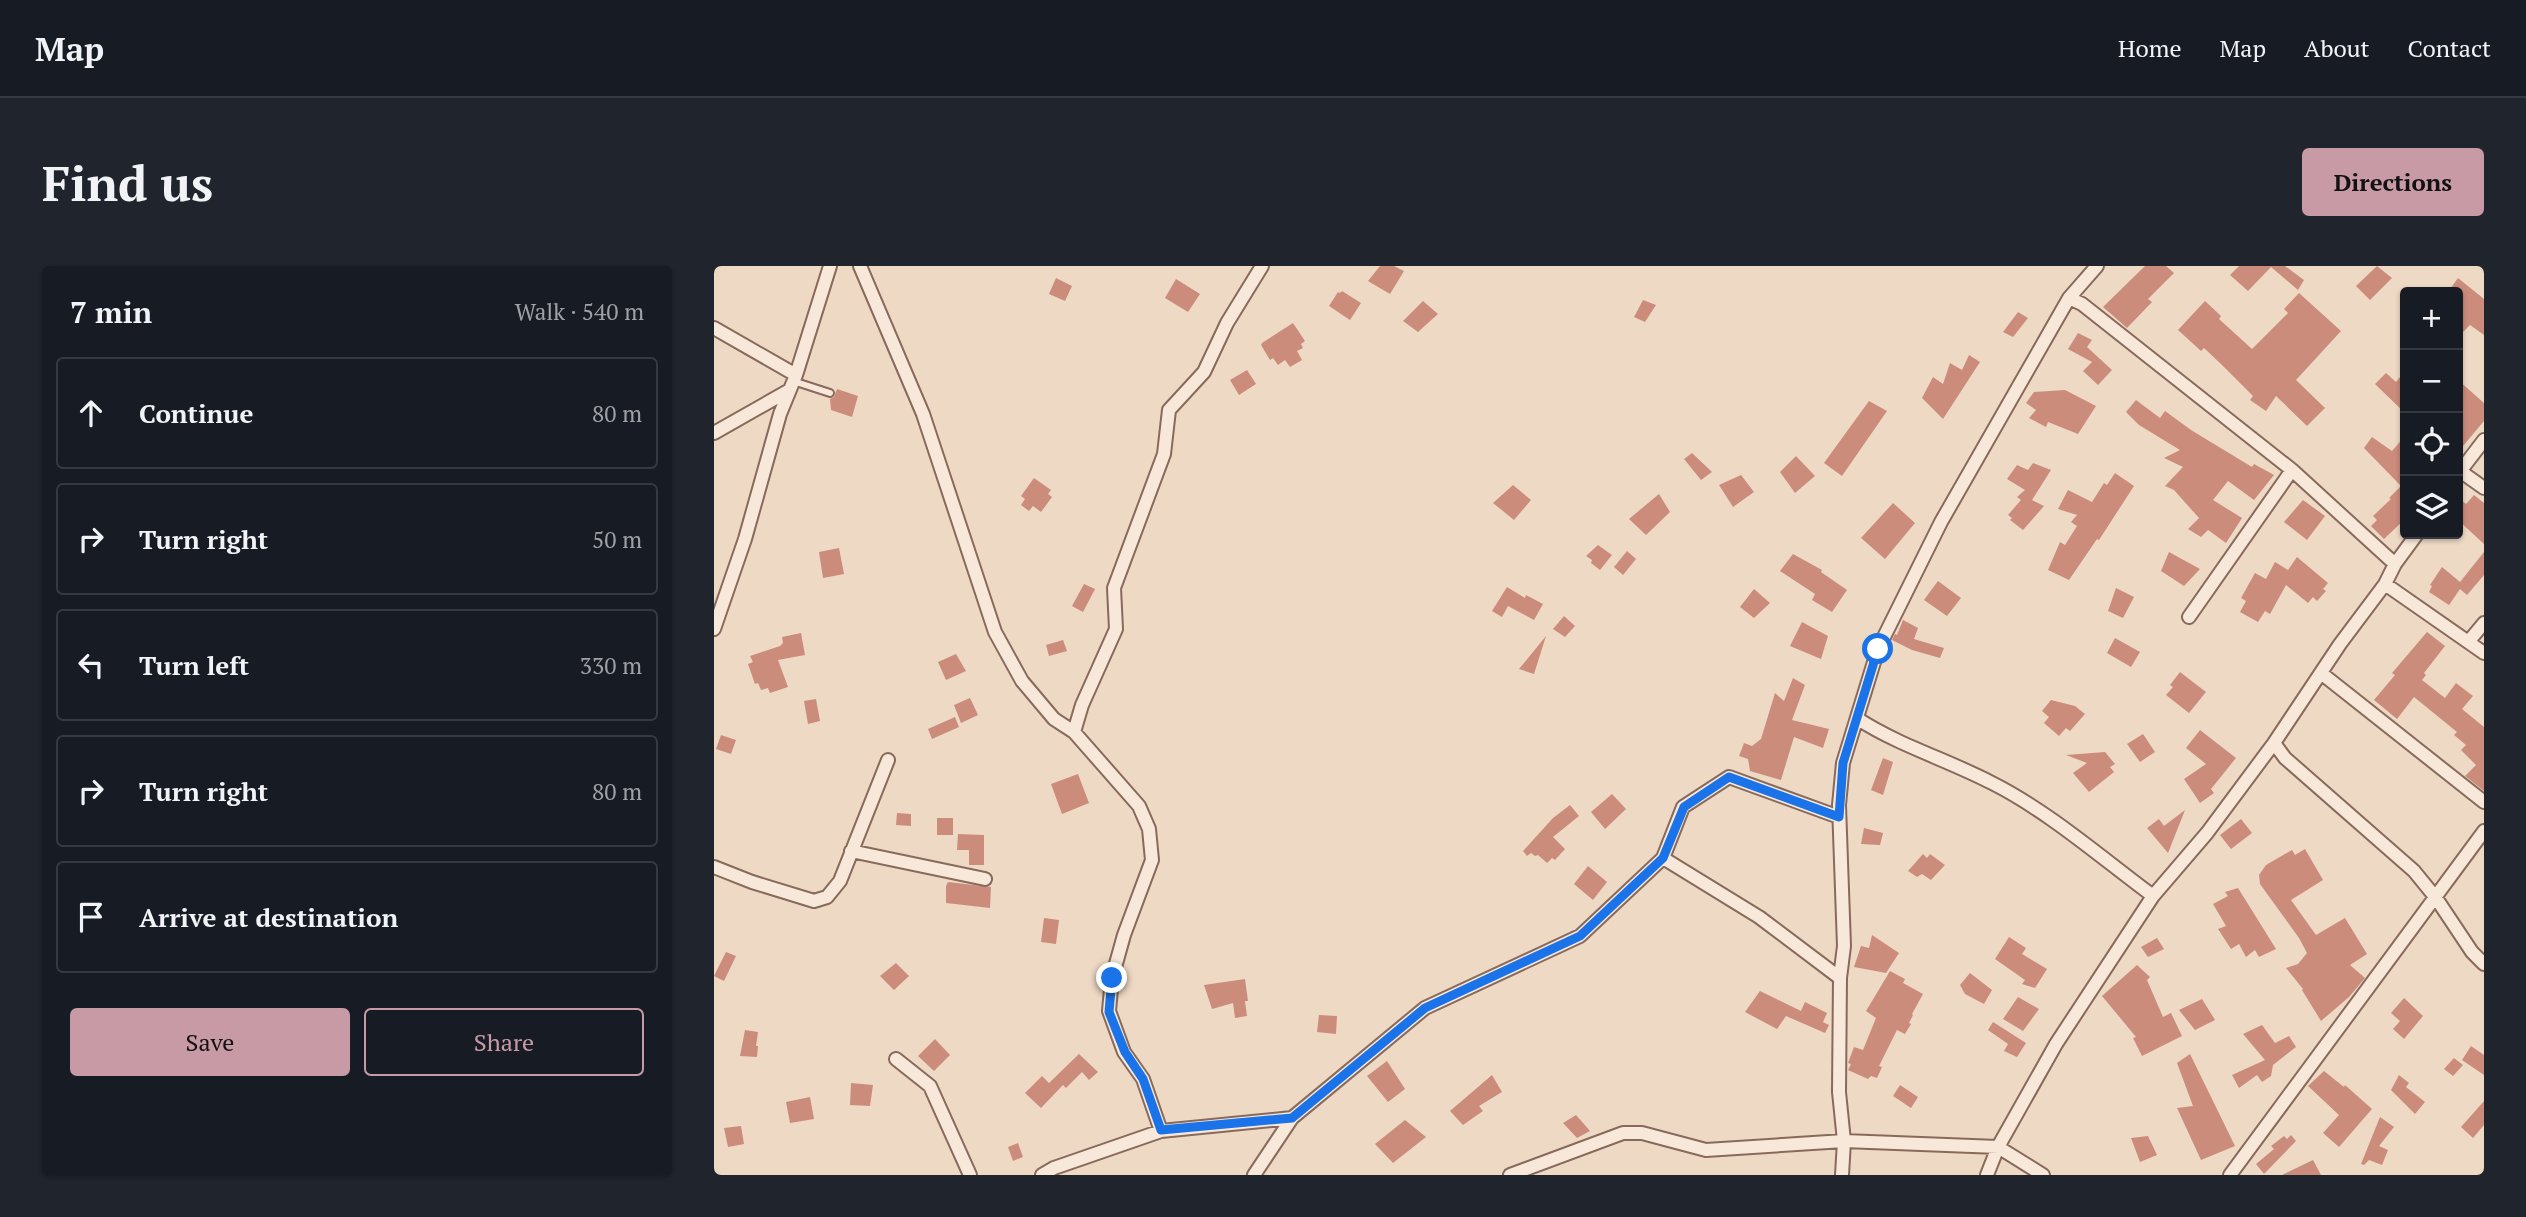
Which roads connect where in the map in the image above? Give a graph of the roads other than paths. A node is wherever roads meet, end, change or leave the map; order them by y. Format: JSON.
{"nodes":[{"id":1,"x":830,"y":266,"type":"edge"},
{"id":2,"x":860,"y":266,"type":"edge"},
{"id":3,"x":1262,"y":266,"type":"edge"},
{"id":4,"x":2097,"y":266,"type":"edge"},
{"id":5,"x":2069,"y":298,"type":"junction"},
{"id":6,"x":714,"y":328,"type":"edge"},
{"id":7,"x":792,"y":382,"type":"junction"},
{"id":8,"x":830,"y":393,"type":"dead end"},
{"id":9,"x":714,"y":433,"type":"edge"},
{"id":10,"x":2484,"y":440,"type":"edge"},
{"id":11,"x":2463,"y":468,"type":"edge"},
{"id":12,"x":2291,"y":470,"type":"junction"},
{"id":13,"x":2463,"y":475,"type":"edge"},
{"id":14,"x":2484,"y":488,"type":"edge"},
{"id":15,"x":2413,"y":539,"type":"edge"},
{"id":16,"x":2395,"y":564,"type":"junction"},
{"id":17,"x":2385,"y":584,"type":"junction"},
{"id":18,"x":2189,"y":617,"type":"dead end"},
{"id":19,"x":2484,"y":623,"type":"edge"},
{"id":20,"x":714,"y":629,"type":"edge"},
{"id":21,"x":2469,"y":641,"type":"junction"},
{"id":22,"x":2484,"y":653,"type":"edge"},
{"id":23,"x":2321,"y":673,"type":"junction"},
{"id":24,"x":1858,"y":719,"type":"junction"},
{"id":25,"x":1074,"y":732,"type":"junction"},
{"id":26,"x":2274,"y":743,"type":"junction"},
{"id":27,"x":888,"y":760,"type":"dead end"},
{"id":28,"x":2484,"y":802,"type":"edge"},
{"id":29,"x":1839,"y":817,"type":"junction"},
{"id":30,"x":2484,"y":831,"type":"edge"},
{"id":31,"x":851,"y":851,"type":"junction"},
{"id":32,"x":1663,"y":858,"type":"junction"},
{"id":33,"x":714,"y":867,"type":"edge"},
{"id":34,"x":985,"y":879,"type":"dead end"},
{"id":35,"x":2154,"y":896,"type":"junction"},
{"id":36,"x":2436,"y":898,"type":"junction"},
{"id":37,"x":2484,"y":964,"type":"edge"},
{"id":38,"x":1840,"y":978,"type":"junction"},
{"id":39,"x":896,"y":1059,"type":"dead end"},
{"id":40,"x":1292,"y":1118,"type":"junction"},
{"id":41,"x":1161,"y":1130,"type":"junction"},
{"id":42,"x":1844,"y":1141,"type":"junction"},
{"id":43,"x":1998,"y":1147,"type":"junction"},
{"id":44,"x":970,"y":1175,"type":"edge"},
{"id":45,"x":1042,"y":1175,"type":"edge"},
{"id":46,"x":1254,"y":1175,"type":"edge"},
{"id":47,"x":1510,"y":1175,"type":"edge"},
{"id":48,"x":1842,"y":1175,"type":"edge"},
{"id":49,"x":1987,"y":1175,"type":"edge"},
{"id":50,"x":2043,"y":1175,"type":"edge"},
{"id":51,"x":2230,"y":1175,"type":"edge"}],
"edges":[{"from":1,"to":7,"type":"street"},
{"from":2,"to":25,"type":"street"},
{"from":3,"to":25,"type":"street"},
{"from":4,"to":5,"type":"street"},
{"from":5,"to":12,"type":"street"},
{"from":5,"to":24,"type":"street"},
{"from":6,"to":7,"type":"street"},
{"from":7,"to":8,"type":"lane"},
{"from":7,"to":9,"type":"street"},
{"from":7,"to":20,"type":"street"},
{"from":10,"to":11,"type":"street"},
{"from":12,"to":16,"type":"street"},
{"from":12,"to":18,"type":"street"},
{"from":13,"to":14,"type":"street"},
{"from":15,"to":16,"type":"street"},
{"from":16,"to":17,"type":"street"},
{"from":17,"to":21,"type":"street"},
{"from":17,"to":23,"type":"street"},
{"from":19,"to":21,"type":"street"},
{"from":21,"to":22,"type":"street"},
{"from":23,"to":26,"type":"street"},
{"from":23,"to":28,"type":"street"},
{"from":24,"to":29,"type":"street"},
{"from":24,"to":35,"type":"street"},
{"from":25,"to":41,"type":"street"},
{"from":26,"to":35,"type":"street"},
{"from":26,"to":36,"type":"street"},
{"from":27,"to":31,"type":"street"},
{"from":29,"to":32,"type":"street"},
{"from":29,"to":38,"type":"street"},
{"from":30,"to":36,"type":"street"},
{"from":31,"to":33,"type":"street"},
{"from":31,"to":34,"type":"street"},
{"from":32,"to":38,"type":"street"},
{"from":32,"to":40,"type":"street"},
{"from":35,"to":43,"type":"street"},
{"from":36,"to":37,"type":"street"},
{"from":36,"to":51,"type":"street"},
{"from":38,"to":42,"type":"street"},
{"from":39,"to":44,"type":"street"},
{"from":40,"to":41,"type":"street"},
{"from":40,"to":46,"type":"street"},
{"from":41,"to":45,"type":"street"},
{"from":42,"to":43,"type":"street"},
{"from":42,"to":47,"type":"street"},
{"from":42,"to":48,"type":"street"},
{"from":43,"to":49,"type":"street"},
{"from":43,"to":50,"type":"street"}]}
